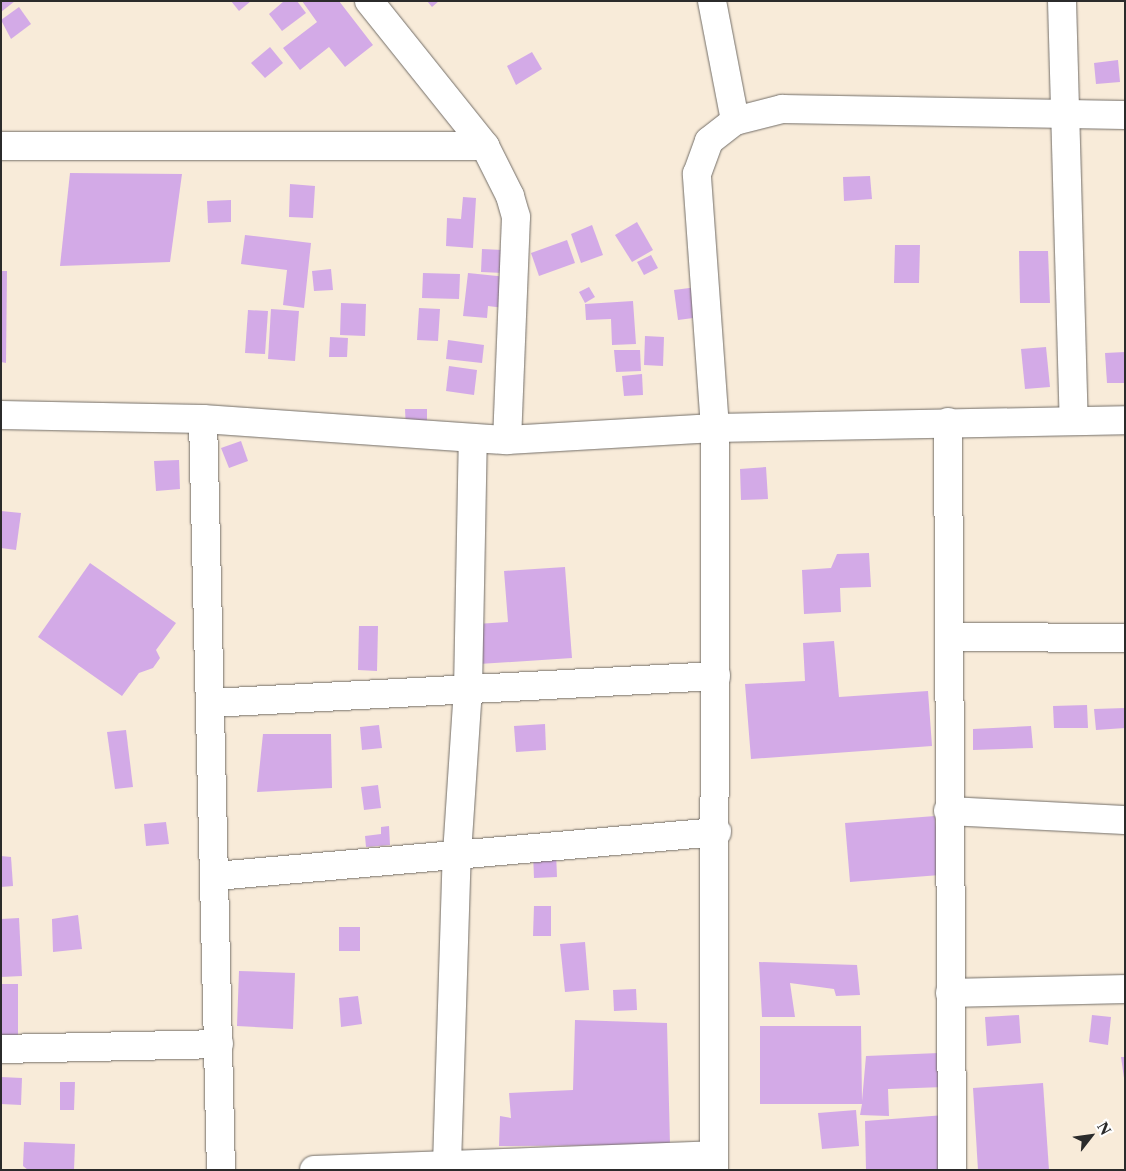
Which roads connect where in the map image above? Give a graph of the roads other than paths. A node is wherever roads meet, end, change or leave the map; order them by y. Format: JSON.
{"nodes":[{"id":1,"x":369,"y":1,"type":"edge"},
{"id":2,"x":712,"y":1,"type":"edge"},
{"id":3,"x":1062,"y":1,"type":"edge"},
{"id":4,"x":1065,"y":114,"type":"junction"},
{"id":5,"x":1125,"y":115,"type":"edge"},
{"id":6,"x":735,"y":121,"type":"junction"},
{"id":7,"x":1,"y":146,"type":"edge"},
{"id":8,"x":484,"y":146,"type":"junction"},
{"id":9,"x":1,"y":415,"type":"edge"},
{"id":10,"x":203,"y":419,"type":"junction"},
{"id":11,"x":1125,"y":420,"type":"edge"},
{"id":12,"x":1074,"y":421,"type":"junction"},
{"id":13,"x":948,"y":422,"type":"junction"},
{"id":14,"x":716,"y":428,"type":"junction"},
{"id":15,"x":473,"y":438,"type":"junction"},
{"id":16,"x":507,"y":440,"type":"junction"},
{"id":17,"x":951,"y":637,"type":"junction"},
{"id":18,"x":1125,"y":638,"type":"edge"},
{"id":19,"x":716,"y":676,"type":"junction"},
{"id":20,"x":468,"y":690,"type":"junction"},
{"id":21,"x":212,"y":703,"type":"junction"},
{"id":22,"x":948,"y":811,"type":"junction"},
{"id":23,"x":1125,"y":820,"type":"edge"},
{"id":24,"x":717,"y":832,"type":"junction"},
{"id":25,"x":457,"y":854,"type":"junction"},
{"id":26,"x":216,"y":876,"type":"junction"},
{"id":27,"x":1125,"y":989,"type":"edge"},
{"id":28,"x":950,"y":993,"type":"junction"},
{"id":29,"x":219,"y":1044,"type":"junction"},
{"id":30,"x":1,"y":1049,"type":"edge"},
{"id":31,"x":714,"y":1162,"type":"edge"},
{"id":32,"x":447,"y":1165,"type":"junction"},
{"id":33,"x":221,"y":1170,"type":"edge"},
{"id":34,"x":314,"y":1170,"type":"edge"},
{"id":35,"x":952,"y":1170,"type":"edge"}],
"edges":[{"from":1,"to":8,"type":"street"},
{"from":2,"to":6,"type":"street"},
{"from":3,"to":4,"type":"street"},
{"from":4,"to":5,"type":"street"},
{"from":4,"to":6,"type":"street"},
{"from":4,"to":12,"type":"street"},
{"from":6,"to":14,"type":"street"},
{"from":7,"to":8,"type":"street"},
{"from":8,"to":16,"type":"street"},
{"from":9,"to":10,"type":"street"},
{"from":10,"to":15,"type":"street"},
{"from":10,"to":21,"type":"street"},
{"from":11,"to":12,"type":"street"},
{"from":12,"to":13,"type":"street"},
{"from":13,"to":14,"type":"street"},
{"from":13,"to":17,"type":"street"},
{"from":14,"to":16,"type":"street"},
{"from":14,"to":19,"type":"street"},
{"from":15,"to":16,"type":"street"},
{"from":15,"to":20,"type":"street"},
{"from":17,"to":18,"type":"street"},
{"from":17,"to":22,"type":"street"},
{"from":19,"to":20,"type":"street"},
{"from":19,"to":24,"type":"street"},
{"from":20,"to":21,"type":"street"},
{"from":20,"to":25,"type":"street"},
{"from":21,"to":26,"type":"street"},
{"from":22,"to":23,"type":"street"},
{"from":22,"to":28,"type":"street"},
{"from":24,"to":25,"type":"street"},
{"from":24,"to":31,"type":"street"},
{"from":25,"to":26,"type":"street"},
{"from":25,"to":32,"type":"street"},
{"from":26,"to":29,"type":"street"},
{"from":27,"to":28,"type":"street"},
{"from":28,"to":35,"type":"street"},
{"from":29,"to":30,"type":"street"},
{"from":29,"to":33,"type":"street"},
{"from":31,"to":32,"type":"street"},
{"from":32,"to":34,"type":"street"}]}
